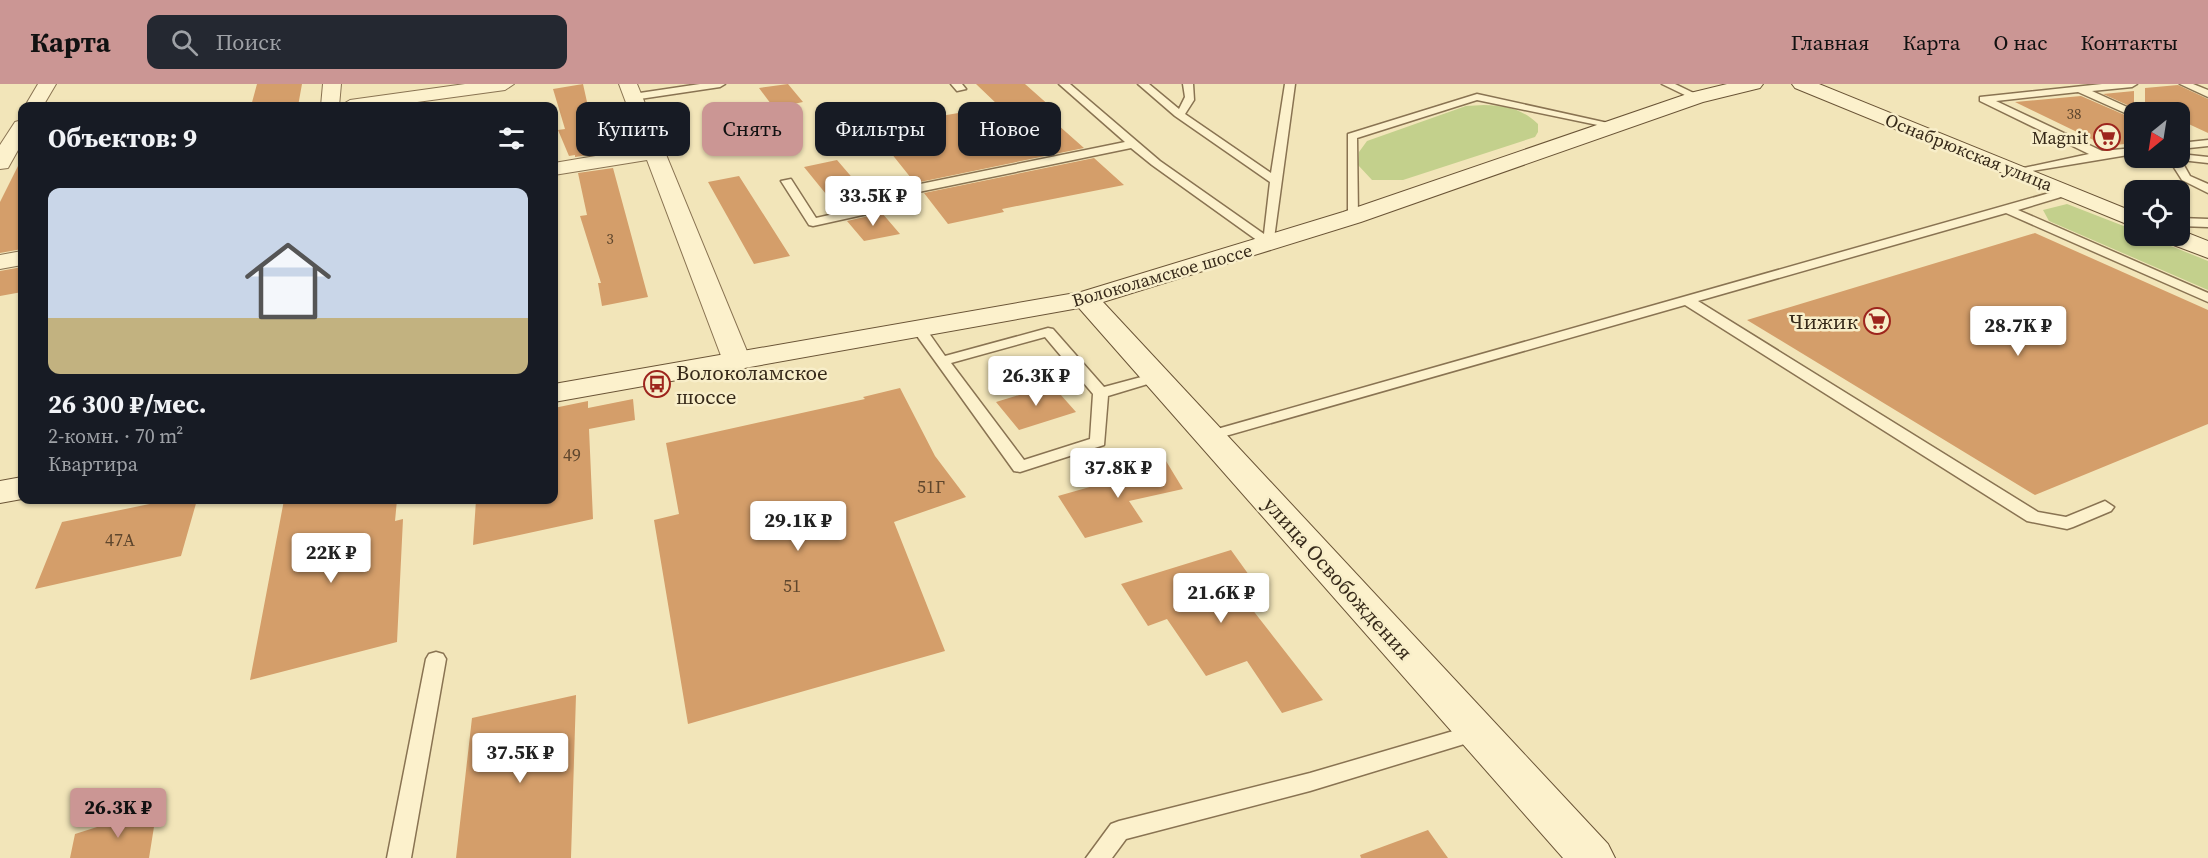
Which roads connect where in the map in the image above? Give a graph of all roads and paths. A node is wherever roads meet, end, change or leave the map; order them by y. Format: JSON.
{"nodes":[{"id":1,"x":48,"y":84,"type":"edge"},
{"id":2,"x":332,"y":84,"type":"edge"},
{"id":3,"x":505,"y":84,"type":"edge"},
{"id":4,"x":720,"y":84,"type":"edge"},
{"id":5,"x":1064,"y":84,"type":"edge"},
{"id":6,"x":1143,"y":84,"type":"edge"},
{"id":7,"x":1188,"y":84,"type":"edge"},
{"id":8,"x":1290,"y":84,"type":"edge"},
{"id":9,"x":1667,"y":84,"type":"edge"},
{"id":10,"x":1753,"y":84,"type":"edge"},
{"id":11,"x":1802,"y":84,"type":"edge"},
{"id":12,"x":2067,"y":84,"type":"edge"},
{"id":13,"x":2133,"y":84,"type":"edge"},
{"id":14,"x":2185,"y":84,"type":"edge"},
{"id":15,"x":2079,"y":89,"type":"junction"},
{"id":16,"x":631,"y":91,"type":"edge"},
{"id":17,"x":2208,"y":94,"type":"edge"},
{"id":18,"x":1697,"y":97,"type":"junction"},
{"id":19,"x":37,"y":102,"type":"edge"},
{"id":20,"x":330,"y":102,"type":"edge"},
{"id":21,"x":378,"y":102,"type":"edge"},
{"id":22,"x":2124,"y":109,"type":"edge"},
{"id":23,"x":1179,"y":114,"type":"junction"},
{"id":24,"x":1612,"y":125,"type":"junction"},
{"id":25,"x":18,"y":135,"type":"edge"},
{"id":26,"x":2190,"y":138,"type":"edge"},
{"id":27,"x":1133,"y":144,"type":"junction"},
{"id":28,"x":2204,"y":144,"type":"edge"},
{"id":29,"x":2124,"y":152,"type":"edge"},
{"id":30,"x":2100,"y":155,"type":"junction"},
{"id":31,"x":631,"y":156,"type":"edge"},
{"id":32,"x":657,"y":156,"type":"edge"},
{"id":33,"x":7,"y":158,"type":"edge"},
{"id":34,"x":2190,"y":158,"type":"edge"},
{"id":35,"x":2208,"y":160,"type":"edge"},
{"id":36,"x":558,"y":168,"type":"edge"},
{"id":37,"x":2180,"y":168,"type":"edge"},
{"id":38,"x":2018,"y":172,"type":"junction"},
{"id":39,"x":787,"y":181,"type":"dead end"},
{"id":40,"x":1276,"y":181,"type":"junction"},
{"id":41,"x":2208,"y":189,"type":"edge"},
{"id":42,"x":2067,"y":192,"type":"junction"},
{"id":43,"x":2006,"y":209,"type":"junction"},
{"id":44,"x":2124,"y":216,"type":"edge"},
{"id":45,"x":1352,"y":217,"type":"junction"},
{"id":46,"x":2190,"y":222,"type":"edge"},
{"id":47,"x":2208,"y":223,"type":"edge"},
{"id":48,"x":1269,"y":243,"type":"junction"},
{"id":49,"x":2190,"y":243,"type":"edge"},
{"id":50,"x":2208,"y":250,"type":"edge"},
{"id":51,"x":18,"y":259,"type":"edge"},
{"id":52,"x":0,"y":262,"type":"edge"},
{"id":53,"x":2208,"y":298,"type":"edge"},
{"id":54,"x":1085,"y":299,"type":"junction"},
{"id":55,"x":1687,"y":300,"type":"junction"},
{"id":56,"x":920,"y":329,"type":"junction"},
{"id":57,"x":737,"y":361,"type":"junction"},
{"id":58,"x":942,"y":361,"type":"junction"},
{"id":59,"x":1156,"y":377,"type":"junction"},
{"id":60,"x":558,"y":392,"type":"edge"},
{"id":61,"x":1101,"y":393,"type":"junction"},
{"id":62,"x":1209,"y":436,"type":"junction"},
{"id":63,"x":2104,"y":507,"type":"dead end"},
{"id":64,"x":436,"y":659,"type":"dead end"},
{"id":65,"x":1478,"y":732,"type":"junction"},
{"id":66,"x":399,"y":858,"type":"edge"},
{"id":67,"x":1098,"y":858,"type":"edge"},
{"id":68,"x":1592,"y":858,"type":"edge"}],
"edges":[{"from":1,"to":19,"type":"street"},
{"from":2,"to":20,"type":"street"},
{"from":3,"to":21,"type":"street"},
{"from":4,"to":16,"type":"lane"},
{"from":5,"to":27,"type":"lane"},
{"from":6,"to":23,"type":"lane"},
{"from":7,"to":23,"type":"lane"},
{"from":8,"to":40,"type":"lane"},
{"from":9,"to":18,"type":"lane"},
{"from":10,"to":18,"type":"main road","name":"Волоколамское шоссе"},
{"from":11,"to":38,"type":"main road","name":"Оснабрюкская улица"},
{"from":12,"to":15,"type":"lane"},
{"from":13,"to":15,"type":"lane"},
{"from":14,"to":17,"type":"lane"},
{"from":15,"to":22,"type":"lane"},
{"from":15,"to":30,"type":"lane"},
{"from":18,"to":24,"type":"main road","name":"Волоколамское шоссе"},
{"from":23,"to":40,"type":"lane"},
{"from":24,"to":45,"type":"main road","name":"Волоколамское шоссе"},
{"from":24,"to":45,"type":"lane"},
{"from":25,"to":33,"type":"street"},
{"from":26,"to":28,"type":"lane"},
{"from":27,"to":39,"type":"lane"},
{"from":27,"to":48,"type":"lane"},
{"from":29,"to":30,"type":"lane"},
{"from":30,"to":38,"type":"lane"},
{"from":31,"to":36,"type":"street"},
{"from":32,"to":57,"type":"street"},
{"from":34,"to":35,"type":"lane"},
{"from":37,"to":41,"type":"lane"},
{"from":38,"to":42,"type":"main road","name":"Оснабрюкская улица"},
{"from":40,"to":48,"type":"lane"},
{"from":42,"to":43,"type":"lane"},
{"from":42,"to":44,"type":"main road","name":"Оснабрюкская улица"},
{"from":43,"to":53,"type":"lane"},
{"from":43,"to":55,"type":"lane"},
{"from":45,"to":48,"type":"main road","name":"Волоколамское шоссе"},
{"from":46,"to":47,"type":"lane"},
{"from":48,"to":54,"type":"main road","name":"Волоколамское шоссе"},
{"from":49,"to":50,"type":"main road"},
{"from":51,"to":52,"type":"street"},
{"from":54,"to":56,"type":"main road","name":"Волоколамское шоссе"},
{"from":54,"to":59,"type":"main road","name":"улица Освобождения"},
{"from":55,"to":62,"type":"lane"},
{"from":55,"to":63,"type":"lane"},
{"from":56,"to":57,"type":"main road","name":"Волоколамское шоссе"},
{"from":56,"to":58,"type":"lane"},
{"from":57,"to":60,"type":"main road","name":"Волоколамское шоссе"},
{"from":58,"to":61,"type":"lane"},
{"from":58,"to":61,"type":"lane"},
{"from":59,"to":61,"type":"lane"},
{"from":59,"to":62,"type":"main road","name":"улица Освобождения"},
{"from":62,"to":65,"type":"main road","name":"улица Освобождения"},
{"from":64,"to":66,"type":"lane"},
{"from":65,"to":67,"type":"lane"},
{"from":65,"to":68,"type":"main road","name":"улица Освобождения"}]}
